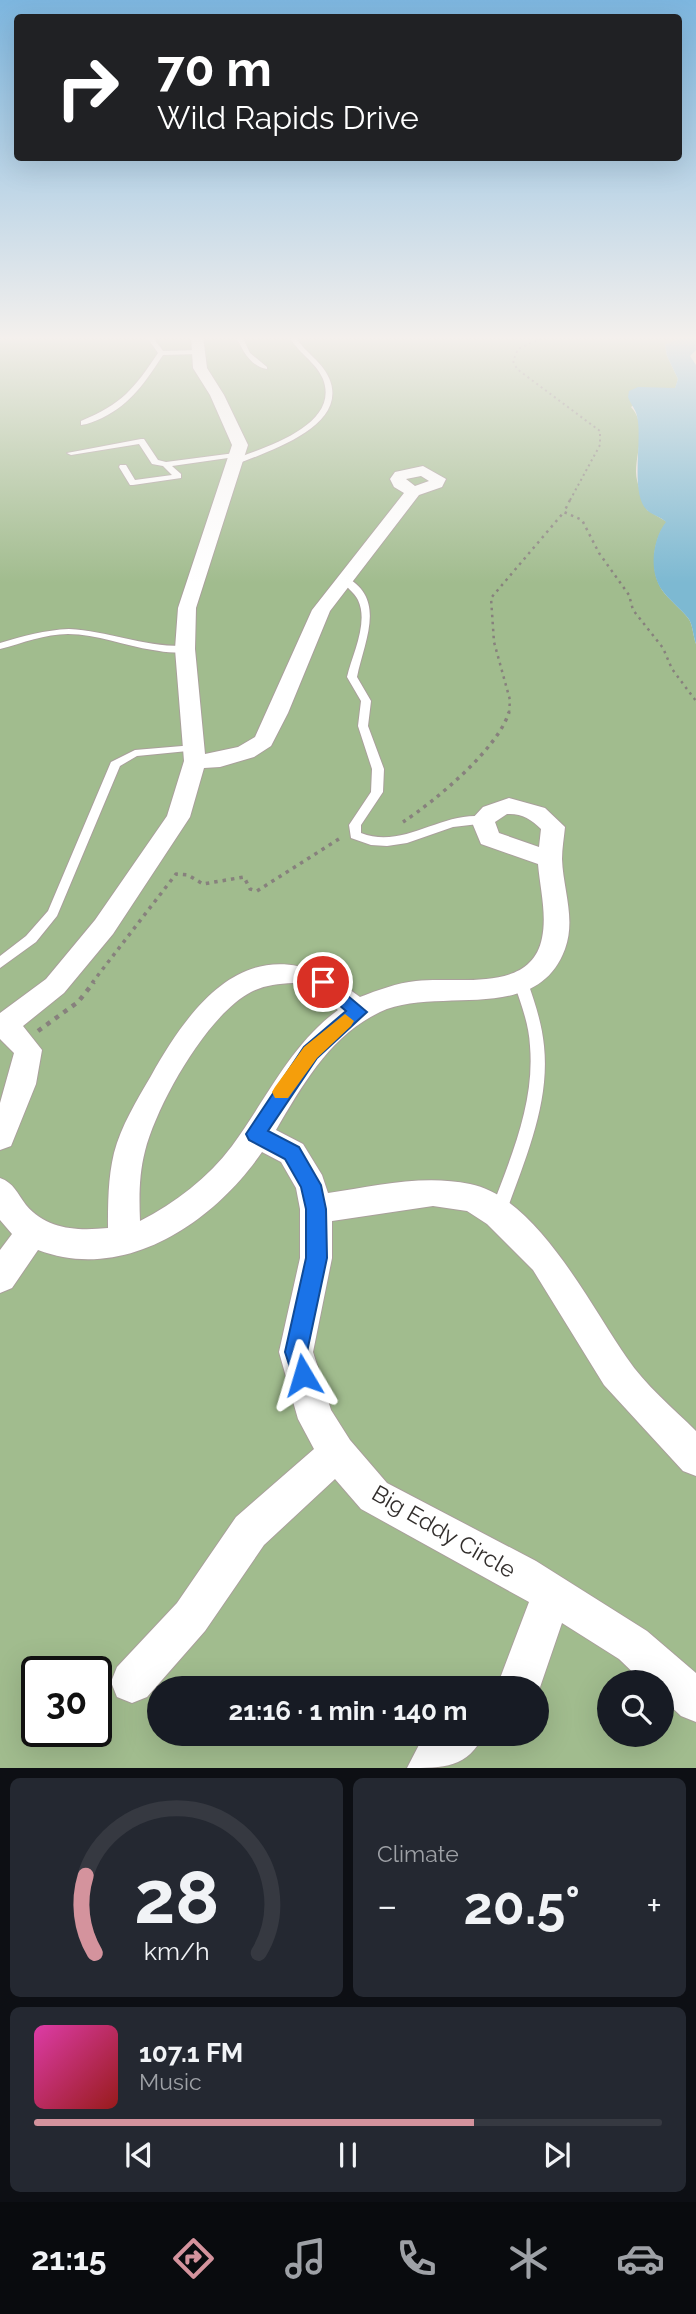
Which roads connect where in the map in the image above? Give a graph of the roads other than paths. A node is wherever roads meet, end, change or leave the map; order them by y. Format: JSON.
{"nodes":[{"id":1,"x":94,"y":419,"type":"edge"},
{"id":2,"x":228,"y":419,"type":"edge"},
{"id":3,"x":316,"y":419,"type":"edge"},
{"id":4,"x":84,"y":423,"type":"dead end"},
{"id":5,"x":71,"y":453,"type":"dead end"},
{"id":6,"x":234,"y":458,"type":"junction"},
{"id":7,"x":166,"y":464,"type":"junction"},
{"id":8,"x":123,"y":467,"type":"dead end"},
{"id":9,"x":413,"y":492,"type":"dead end"},
{"id":10,"x":344,"y":579,"type":"junction"},
{"id":11,"x":0,"y":646,"type":"edge"},
{"id":12,"x":185,"y":649,"type":"junction"},
{"id":13,"x":195,"y":755,"type":"junction"},
{"id":14,"x":483,"y":820,"type":"junction"},
{"id":15,"x":550,"y":859,"type":"junction"},
{"id":16,"x":0,"y":963,"type":"edge"},
{"id":17,"x":521,"y":983,"type":"junction"},
{"id":18,"x":358,"y":1012,"type":"junction"},
{"id":19,"x":9,"y":1031,"type":"edge"},
{"id":20,"x":256,"y":1134,"type":"junction"},
{"id":21,"x":0,"y":1137,"type":"edge"},
{"id":22,"x":0,"y":1192,"type":"edge"},
{"id":23,"x":316,"y":1209,"type":"junction"},
{"id":24,"x":498,"y":1214,"type":"junction"},
{"id":25,"x":30,"y":1233,"type":"junction"},
{"id":26,"x":124,"y":1241,"type":"junction"},
{"id":27,"x":0,"y":1277,"type":"edge"},
{"id":28,"x":337,"y":1453,"type":"junction"},
{"id":29,"x":696,"y":1458,"type":"edge"},
{"id":30,"x":552,"y":1594,"type":"junction"},
{"id":31,"x":524,"y":1676,"type":"edge"},
{"id":32,"x":132,"y":1682,"type":"dead end"},
{"id":33,"x":696,"y":1701,"type":"edge"},
{"id":34,"x":448,"y":1746,"type":"edge"},
{"id":35,"x":429,"y":1768,"type":"edge"}],
"edges":[{"from":1,"to":4,"type":"lane"},
{"from":2,"to":6,"type":"street"},
{"from":3,"to":6,"type":"lane"},
{"from":5,"to":7,"type":"lane"},
{"from":6,"to":7,"type":"lane"},
{"from":6,"to":12,"type":"street"},
{"from":7,"to":8,"type":"lane"},
{"from":9,"to":10,"type":"street"},
{"from":10,"to":13,"type":"street"},
{"from":10,"to":14,"type":"lane"},
{"from":11,"to":12,"type":"lane"},
{"from":12,"to":13,"type":"street"},
{"from":13,"to":16,"type":"lane"},
{"from":13,"to":19,"type":"street"},
{"from":14,"to":15,"type":"street"},
{"from":14,"to":15,"type":"street"},
{"from":15,"to":17,"type":"street"},
{"from":17,"to":18,"type":"street"},
{"from":17,"to":24,"type":"lane"},
{"from":18,"to":20,"type":"street"},
{"from":18,"to":26,"type":"street"},
{"from":19,"to":21,"type":"street"},
{"from":20,"to":23,"type":"street","name":"Big Eddy Circle"},
{"from":20,"to":26,"type":"street"},
{"from":22,"to":25,"type":"street"},
{"from":23,"to":24,"type":"street"},
{"from":23,"to":28,"type":"street","name":"Big Eddy Circle"},
{"from":24,"to":29,"type":"street"},
{"from":25,"to":26,"type":"street"},
{"from":25,"to":27,"type":"street"},
{"from":28,"to":30,"type":"street","name":"Big Eddy Circle"},
{"from":28,"to":32,"type":"street"},
{"from":30,"to":31,"type":"street"},
{"from":30,"to":33,"type":"street","name":"Big Eddy Circle"},
{"from":34,"to":35,"type":"street"}]}
